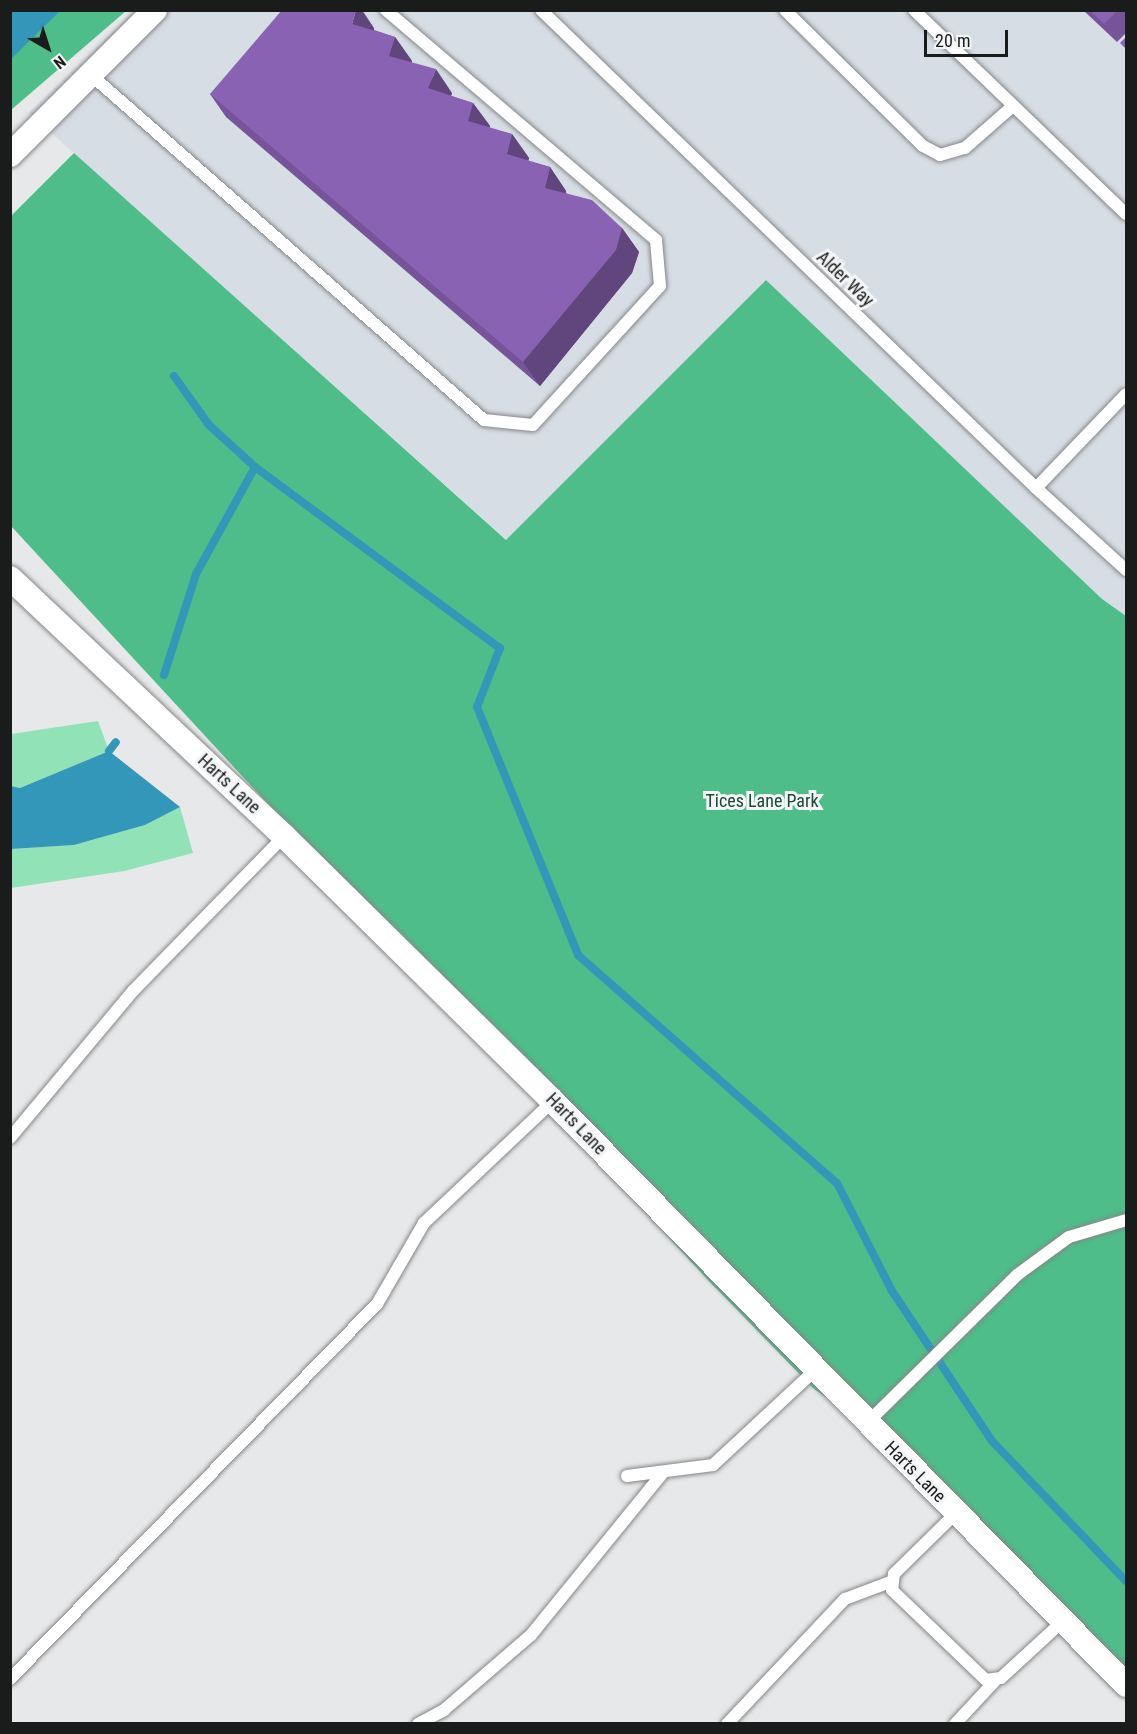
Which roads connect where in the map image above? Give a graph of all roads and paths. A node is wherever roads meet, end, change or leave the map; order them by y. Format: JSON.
{"nodes":[{"id":1,"x":155,"y":10,"type":"edge"},
{"id":2,"x":386,"y":10,"type":"edge"},
{"id":3,"x":541,"y":10,"type":"edge"},
{"id":4,"x":785,"y":10,"type":"edge"},
{"id":5,"x":914,"y":10,"type":"edge"},
{"id":6,"x":90,"y":74,"type":"junction"},
{"id":7,"x":1013,"y":105,"type":"junction"},
{"id":8,"x":10,"y":155,"type":"edge"},
{"id":9,"x":1126,"y":214,"type":"edge"},
{"id":10,"x":1126,"y":394,"type":"edge"},
{"id":11,"x":1036,"y":488,"type":"junction"},
{"id":12,"x":1126,"y":570,"type":"edge"},
{"id":13,"x":10,"y":578,"type":"edge"},
{"id":14,"x":284,"y":836,"type":"junction"},
{"id":15,"x":553,"y":1101,"type":"junction"},
{"id":16,"x":10,"y":1138,"type":"edge"},
{"id":17,"x":1126,"y":1220,"type":"edge"},
{"id":18,"x":814,"y":1371,"type":"junction"},
{"id":19,"x":866,"y":1424,"type":"junction"},
{"id":20,"x":662,"y":1474,"type":"junction"},
{"id":21,"x":627,"y":1476,"type":"dead end"},
{"id":22,"x":956,"y":1513,"type":"junction"},
{"id":23,"x":890,"y":1582,"type":"junction"},
{"id":24,"x":1063,"y":1621,"type":"junction"},
{"id":25,"x":10,"y":1679,"type":"edge"},
{"id":26,"x":995,"y":1681,"type":"junction"},
{"id":27,"x":1126,"y":1685,"type":"edge"},
{"id":28,"x":418,"y":1724,"type":"edge"},
{"id":29,"x":727,"y":1724,"type":"edge"},
{"id":30,"x":955,"y":1724,"type":"edge"}],
"edges":[{"from":1,"to":6,"type":"street"},
{"from":2,"to":6,"type":"lane"},
{"from":3,"to":11,"type":"lane","name":"Alder Way"},
{"from":4,"to":7,"type":"lane"},
{"from":5,"to":7,"type":"lane"},
{"from":6,"to":8,"type":"street"},
{"from":7,"to":9,"type":"lane"},
{"from":10,"to":11,"type":"lane"},
{"from":11,"to":12,"type":"lane","name":"Alder Way"},
{"from":13,"to":14,"type":"street","name":"Harts Lane"},
{"from":14,"to":15,"type":"street","name":"Harts Lane"},
{"from":14,"to":16,"type":"lane"},
{"from":15,"to":18,"type":"street","name":"Harts Lane"},
{"from":15,"to":25,"type":"lane"},
{"from":17,"to":19,"type":"lane"},
{"from":18,"to":19,"type":"street","name":"Harts Lane"},
{"from":18,"to":20,"type":"lane"},
{"from":19,"to":22,"type":"street","name":"Harts Lane"},
{"from":20,"to":21,"type":"lane"},
{"from":20,"to":28,"type":"lane"},
{"from":22,"to":23,"type":"lane"},
{"from":22,"to":24,"type":"street","name":"Harts Lane"},
{"from":23,"to":26,"type":"lane"},
{"from":23,"to":29,"type":"lane"},
{"from":24,"to":26,"type":"lane"},
{"from":24,"to":27,"type":"street","name":"Harts Lane"},
{"from":26,"to":30,"type":"lane"}]}
